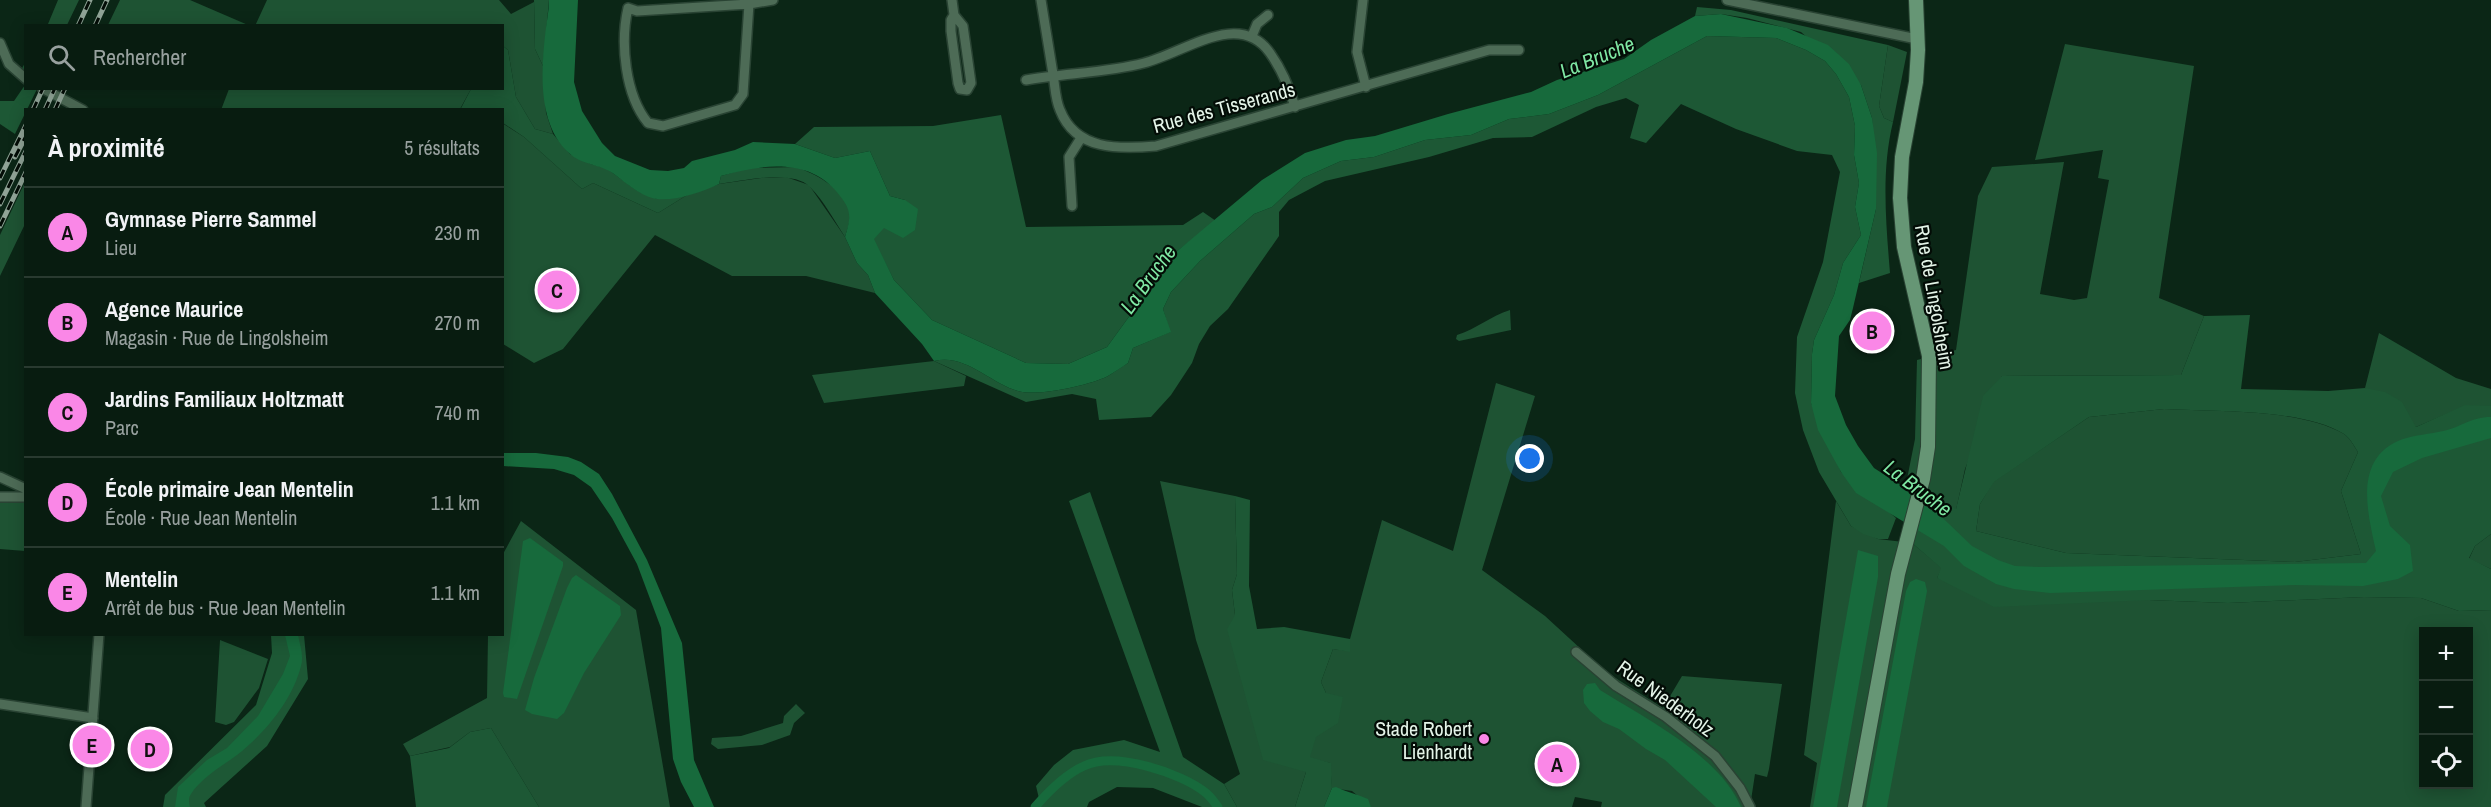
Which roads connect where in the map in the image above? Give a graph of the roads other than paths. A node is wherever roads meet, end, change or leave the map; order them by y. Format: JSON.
{"nodes":[{"id":1,"x":774,"y":0,"type":"edge"},
{"id":2,"x":952,"y":0,"type":"edge"},
{"id":3,"x":1041,"y":0,"type":"edge"},
{"id":4,"x":1363,"y":0,"type":"edge"},
{"id":5,"x":1727,"y":0,"type":"edge"},
{"id":6,"x":1916,"y":0,"type":"edge"},
{"id":7,"x":627,"y":4,"type":"edge"},
{"id":8,"x":749,"y":4,"type":"junction"},
{"id":9,"x":954,"y":15,"type":"junction"},
{"id":10,"x":1268,"y":15,"type":"dead end"},
{"id":11,"x":1252,"y":36,"type":"junction"},
{"id":12,"x":1917,"y":39,"type":"junction"},
{"id":13,"x":0,"y":43,"type":"edge"},
{"id":14,"x":1519,"y":50,"type":"dead end"},
{"id":15,"x":1053,"y":75,"type":"junction"},
{"id":16,"x":24,"y":77,"type":"edge"},
{"id":17,"x":1026,"y":80,"type":"dead end"},
{"id":18,"x":1366,"y":87,"type":"junction"},
{"id":19,"x":46,"y":90,"type":"edge"},
{"id":20,"x":1295,"y":106,"type":"junction"},
{"id":21,"x":79,"y":108,"type":"edge"},
{"id":22,"x":1081,"y":138,"type":"junction"},
{"id":23,"x":1072,"y":206,"type":"dead end"},
{"id":24,"x":0,"y":477,"type":"edge"},
{"id":25,"x":24,"y":488,"type":"edge"},
{"id":26,"x":0,"y":497,"type":"edge"},
{"id":27,"x":24,"y":497,"type":"edge"},
{"id":28,"x":99,"y":636,"type":"edge"},
{"id":29,"x":1576,"y":652,"type":"dead end"},
{"id":30,"x":0,"y":704,"type":"edge"},
{"id":31,"x":93,"y":718,"type":"junction"},
{"id":32,"x":86,"y":807,"type":"edge"},
{"id":33,"x":1750,"y":807,"type":"edge"},
{"id":34,"x":1855,"y":807,"type":"edge"}],
"edges":[{"from":1,"to":8,"type":"street"},
{"from":2,"to":9,"type":"street"},
{"from":3,"to":15,"type":"street"},
{"from":4,"to":18,"type":"street"},
{"from":5,"to":12,"type":"street"},
{"from":6,"to":12,"type":"main road","name":"Rue de Lingolsheim"},
{"from":7,"to":8,"type":"street"},
{"from":7,"to":8,"type":"street"},
{"from":9,"to":9,"type":"street"},
{"from":10,"to":11,"type":"street"},
{"from":11,"to":15,"type":"street"},
{"from":11,"to":20,"type":"street"},
{"from":12,"to":34,"type":"main road","name":"Rue de Lingolsheim"},
{"from":13,"to":16,"type":"street"},
{"from":14,"to":18,"type":"street","name":"Rue des Tisserands"},
{"from":15,"to":17,"type":"street"},
{"from":15,"to":22,"type":"street"},
{"from":18,"to":20,"type":"street","name":"Rue des Tisserands"},
{"from":19,"to":21,"type":"street"},
{"from":20,"to":22,"type":"street","name":"Rue des Tisserands"},
{"from":22,"to":23,"type":"street"},
{"from":24,"to":25,"type":"street"},
{"from":26,"to":27,"type":"street"},
{"from":28,"to":31,"type":"street"},
{"from":29,"to":33,"type":"street","name":"Rue Niederholz"},
{"from":30,"to":31,"type":"street"},
{"from":31,"to":32,"type":"street"}]}
